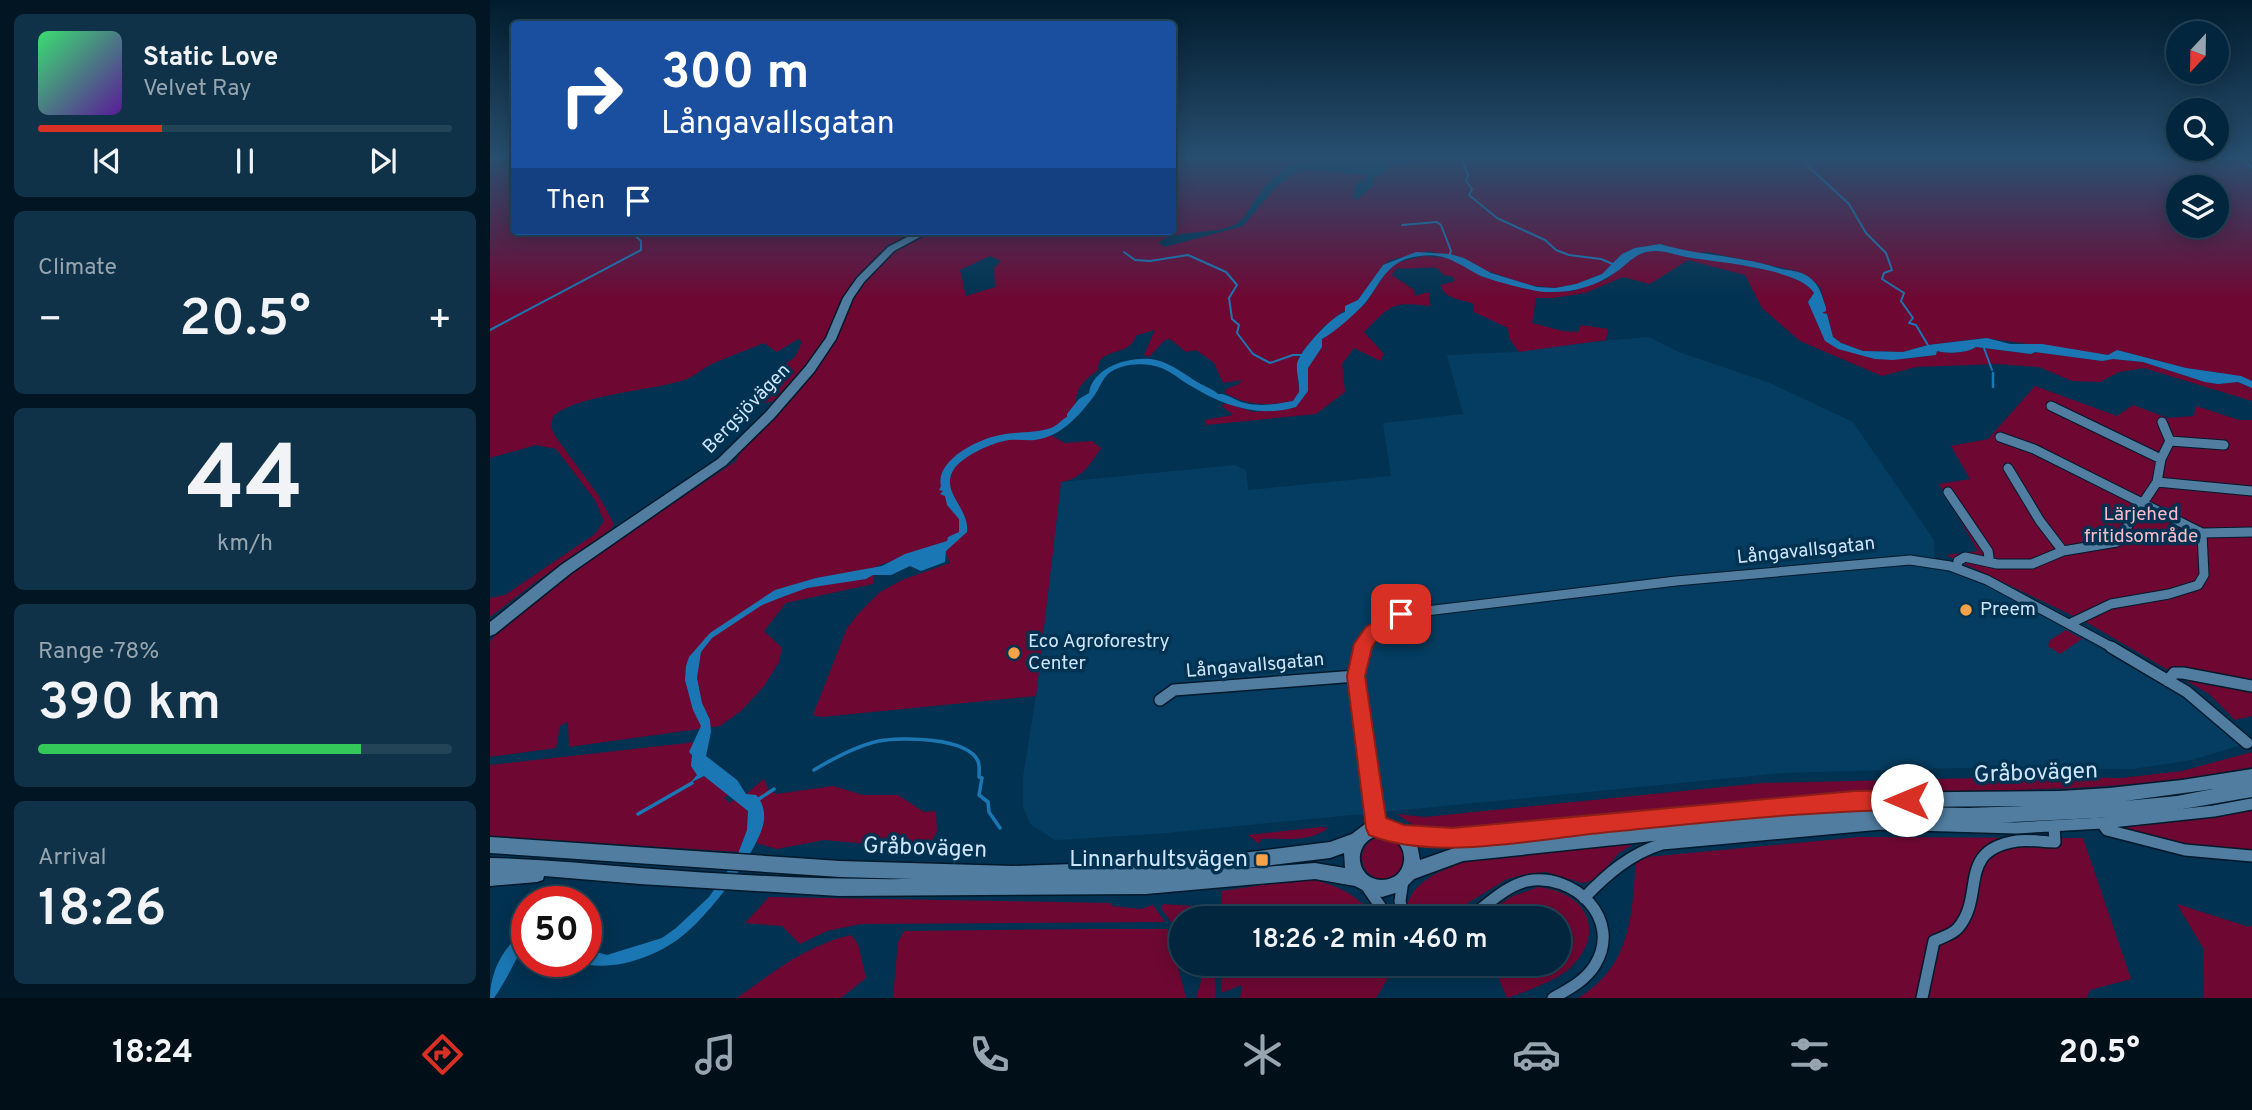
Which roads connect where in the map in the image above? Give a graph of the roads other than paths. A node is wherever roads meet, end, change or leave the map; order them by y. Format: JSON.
{"nodes":[{"id":1,"x":918,"y":235,"type":"edge"},
{"id":2,"x":2051,"y":406,"type":"dead end"},
{"id":3,"x":2162,"y":422,"type":"dead end"},
{"id":4,"x":2000,"y":437,"type":"dead end"},
{"id":5,"x":2170,"y":442,"type":"junction"},
{"id":6,"x":2224,"y":445,"type":"dead end"},
{"id":7,"x":2161,"y":459,"type":"junction"},
{"id":8,"x":2008,"y":468,"type":"dead end"},
{"id":9,"x":2157,"y":482,"type":"junction"},
{"id":10,"x":2252,"y":491,"type":"edge"},
{"id":11,"x":1948,"y":492,"type":"dead end"},
{"id":12,"x":2143,"y":504,"type":"junction"},
{"id":13,"x":2252,"y":532,"type":"edge"},
{"id":14,"x":2202,"y":533,"type":"junction"},
{"id":15,"x":2063,"y":551,"type":"junction"},
{"id":16,"x":1986,"y":561,"type":"junction"},
{"id":17,"x":1957,"y":567,"type":"junction"},
{"id":18,"x":2069,"y":624,"type":"junction"},
{"id":19,"x":490,"y":630,"type":"edge"},
{"id":20,"x":1356,"y":676,"type":"junction"},
{"id":21,"x":2168,"y":681,"type":"junction"},
{"id":22,"x":2252,"y":686,"type":"edge"},
{"id":23,"x":1160,"y":700,"type":"dead end"},
{"id":24,"x":2247,"y":743,"type":"dead end"},
{"id":25,"x":2252,"y":776,"type":"edge"},
{"id":26,"x":2252,"y":790,"type":"edge"},
{"id":27,"x":2252,"y":804,"type":"edge"},
{"id":28,"x":2102,"y":823,"type":"junction"},
{"id":29,"x":2054,"y":826,"type":"junction"},
{"id":30,"x":1377,"y":828,"type":"junction"},
{"id":31,"x":1402,"y":835,"type":"junction"},
{"id":32,"x":1357,"y":840,"type":"junction"},
{"id":33,"x":490,"y":845,"type":"edge"},
{"id":34,"x":652,"y":856,"type":"joint"},
{"id":35,"x":2252,"y":856,"type":"edge"},
{"id":36,"x":490,"y":866,"type":"edge"},
{"id":37,"x":579,"y":870,"type":"junction"},
{"id":38,"x":1406,"y":876,"type":"junction"},
{"id":39,"x":490,"y":878,"type":"edge"},
{"id":40,"x":1361,"y":880,"type":"junction"},
{"id":41,"x":1584,"y":898,"type":"junction"},
{"id":42,"x":1380,"y":906,"type":"edge"},
{"id":43,"x":1401,"y":906,"type":"edge"},
{"id":44,"x":1486,"y":906,"type":"edge"},
{"id":45,"x":1553,"y":998,"type":"edge"},
{"id":46,"x":1922,"y":998,"type":"edge"}],
"edges":[{"from":1,"to":19,"type":"main road","name":"Bergsjövägen"},
{"from":2,"to":7,"type":"street"},
{"from":3,"to":5,"type":"street"},
{"from":4,"to":12,"type":"street"},
{"from":5,"to":6,"type":"street"},
{"from":5,"to":7,"type":"street"},
{"from":7,"to":9,"type":"street"},
{"from":8,"to":15,"type":"street"},
{"from":9,"to":10,"type":"street"},
{"from":9,"to":12,"type":"street"},
{"from":11,"to":16,"type":"street"},
{"from":12,"to":14,"type":"street"},
{"from":12,"to":15,"type":"street"},
{"from":13,"to":14,"type":"street"},
{"from":14,"to":18,"type":"street"},
{"from":15,"to":16,"type":"street"},
{"from":16,"to":17,"type":"street"},
{"from":17,"to":18,"type":"street","name":"Långavallsgatan"},
{"from":17,"to":20,"type":"street","name":"Långavallsgatan"},
{"from":18,"to":21,"type":"street","name":"Långavallsgatan"},
{"from":20,"to":23,"type":"street","name":"Långavallsgatan"},
{"from":20,"to":30,"type":"street","name":"Långavallsgatan"},
{"from":21,"to":22,"type":"street"},
{"from":21,"to":24,"type":"street","name":"Långavallsgatan"},
{"from":25,"to":31,"type":"main road","name":"Gråbovägen"},
{"from":26,"to":38,"type":"main road","name":"Gråbovägen"},
{"from":27,"to":28,"type":"street"},
{"from":28,"to":29,"type":"street"},
{"from":28,"to":35,"type":"street"},
{"from":29,"to":41,"type":"street"},
{"from":29,"to":46,"type":"street"},
{"from":30,"to":31,"type":"main road","name":"Gråbovägen"},
{"from":30,"to":32,"type":"main road","name":"Gråbovägen"},
{"from":31,"to":38,"type":"main road"},
{"from":32,"to":34,"type":"main road","name":"Gråbovägen"},
{"from":32,"to":40,"type":"main road"},
{"from":33,"to":34,"type":"main road","name":"Gråbovägen"},
{"from":36,"to":37,"type":"main road","name":"Gråbovägen"},
{"from":37,"to":39,"type":"main road","name":"Gråbovägen"},
{"from":37,"to":40,"type":"main road","name":"Gråbovägen"},
{"from":38,"to":40,"type":"main road","name":"Gråbovägen"},
{"from":38,"to":43,"type":"street"},
{"from":40,"to":42,"type":"street"},
{"from":41,"to":44,"type":"street"},
{"from":41,"to":45,"type":"street"}]}
